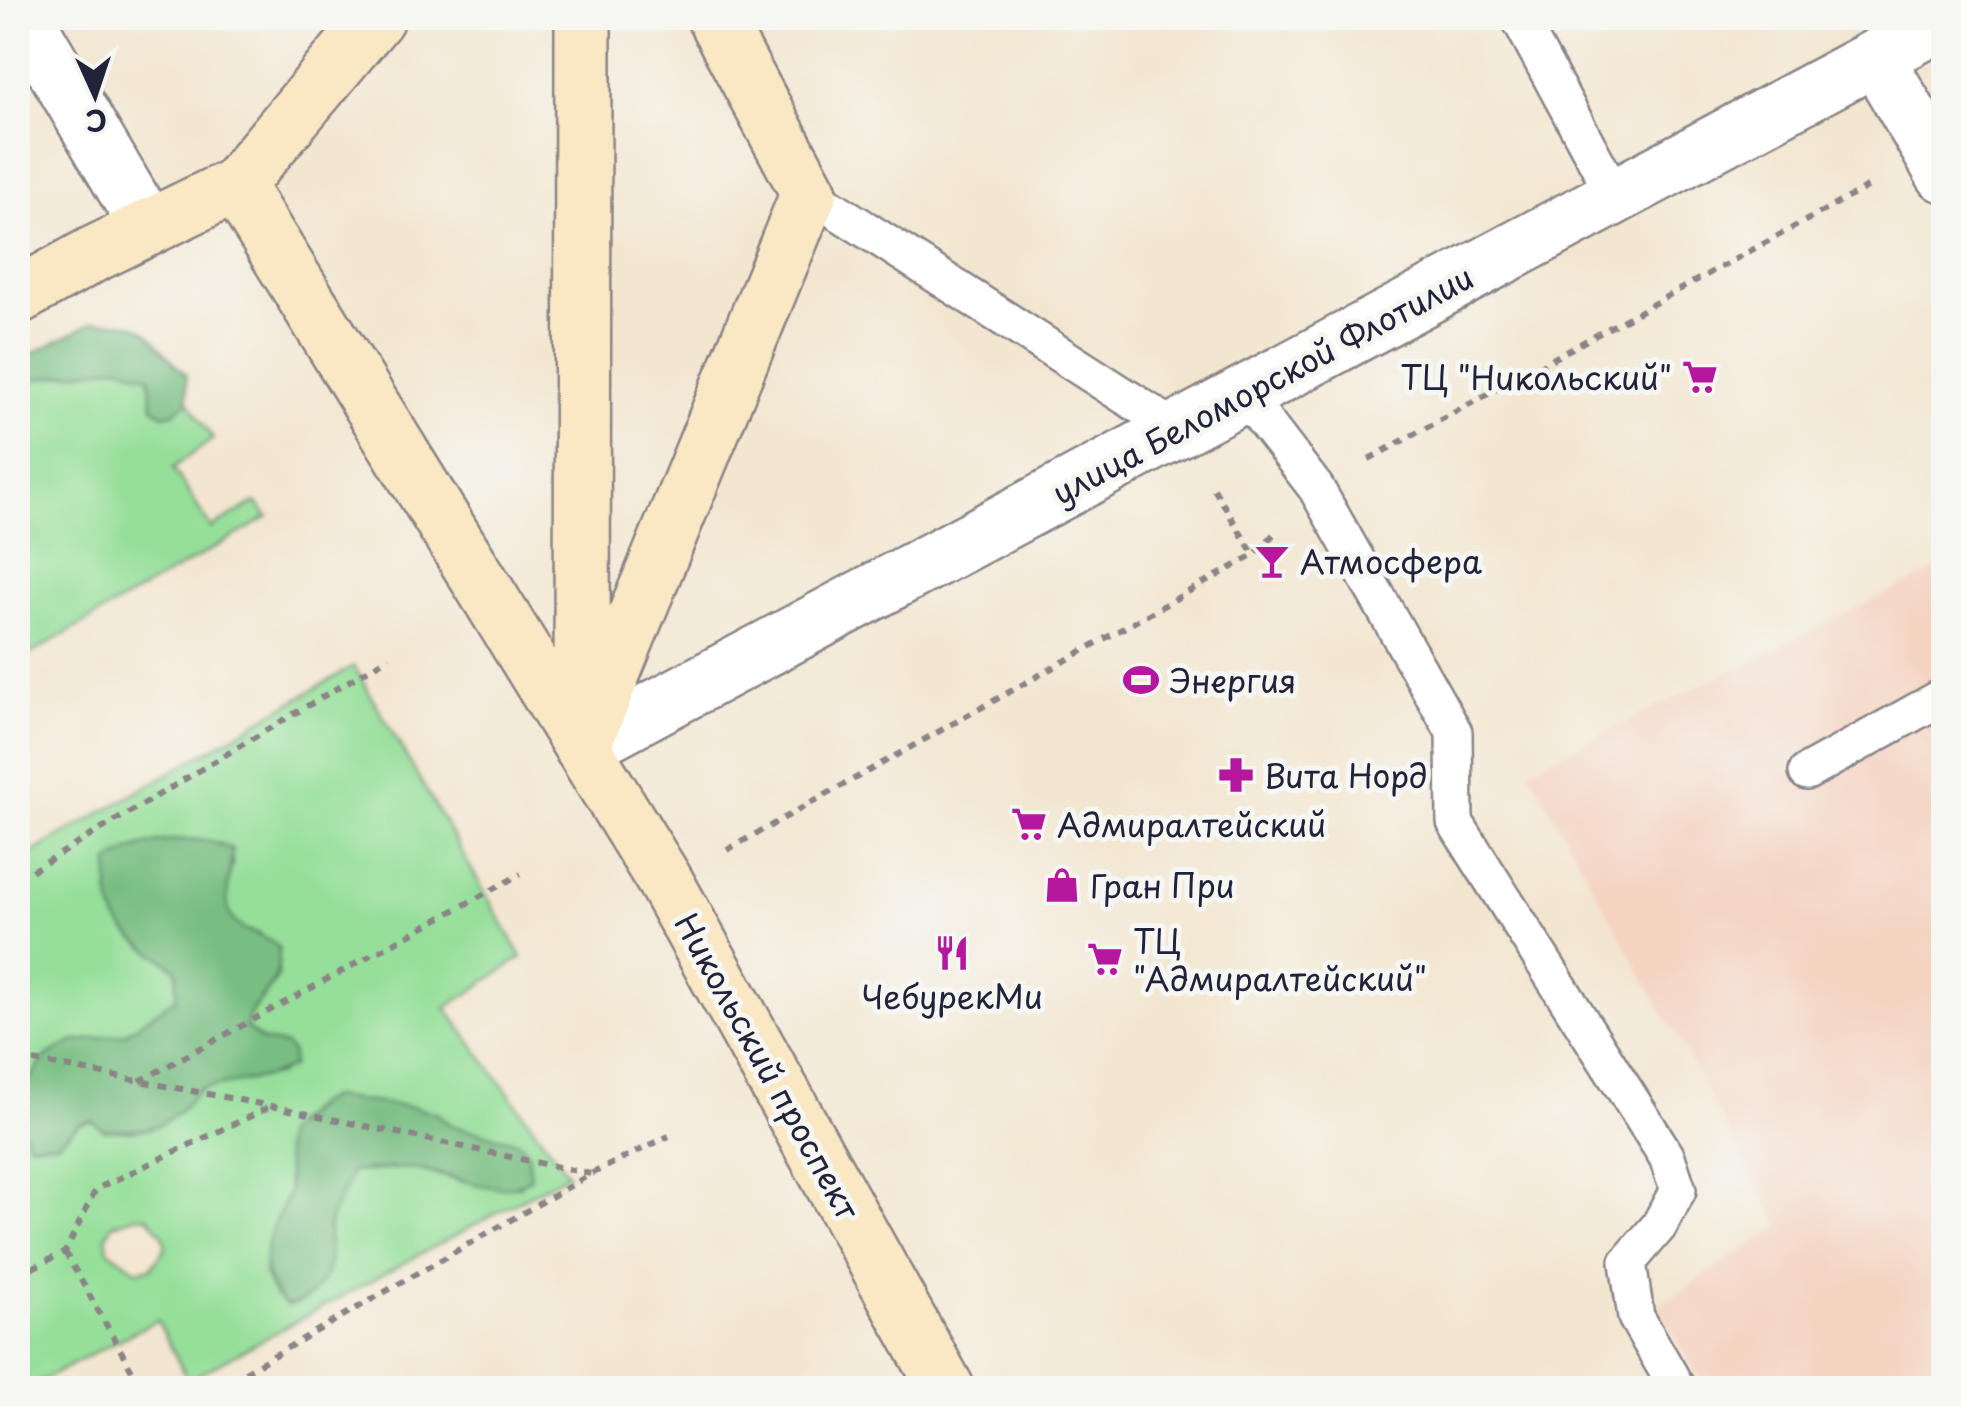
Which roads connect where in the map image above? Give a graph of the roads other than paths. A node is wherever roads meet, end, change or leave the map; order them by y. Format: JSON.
{"nodes":[{"id":1,"x":26,"y":18,"type":"edge"},
{"id":2,"x":376,"y":18,"type":"edge"},
{"id":3,"x":583,"y":18,"type":"edge"},
{"id":4,"x":715,"y":18,"type":"edge"},
{"id":5,"x":1520,"y":18,"type":"edge"},
{"id":6,"x":1911,"y":33,"type":"edge"},
{"id":7,"x":1944,"y":174,"type":"edge"},
{"id":8,"x":236,"y":185,"type":"junction"},
{"id":9,"x":809,"y":193,"type":"junction"},
{"id":10,"x":1615,"y":196,"type":"junction"},
{"id":11,"x":148,"y":228,"type":"junction"},
{"id":12,"x":18,"y":296,"type":"edge"},
{"id":13,"x":1245,"y":396,"type":"junction"},
{"id":14,"x":1176,"y":428,"type":"junction"},
{"id":15,"x":1944,"y":696,"type":"edge"},
{"id":16,"x":582,"y":747,"type":"junction"},
{"id":17,"x":1806,"y":772,"type":"dead end"},
{"id":18,"x":946,"y":1388,"type":"edge"},
{"id":19,"x":1677,"y":1388,"type":"edge"}],
"edges":[{"from":1,"to":11,"type":"street"},
{"from":2,"to":8,"type":"street"},
{"from":3,"to":16,"type":"street"},
{"from":4,"to":9,"type":"street"},
{"from":5,"to":10,"type":"lane"},
{"from":6,"to":7,"type":"street"},
{"from":6,"to":10,"type":"street","name":"улица Беломорской Флотилии"},
{"from":8,"to":11,"type":"street"},
{"from":8,"to":16,"type":"street","name":"Никольский проспект"},
{"from":9,"to":14,"type":"lane"},
{"from":9,"to":16,"type":"street"},
{"from":10,"to":13,"type":"street","name":"улица Беломорской Флотилии"},
{"from":11,"to":12,"type":"street"},
{"from":13,"to":14,"type":"street","name":"улица Беломорской Флотилии"},
{"from":13,"to":19,"type":"lane"},
{"from":14,"to":16,"type":"street","name":"улица Беломорской Флотилии"},
{"from":15,"to":17,"type":"lane"},
{"from":16,"to":18,"type":"street","name":"Никольский проспект"}]}
